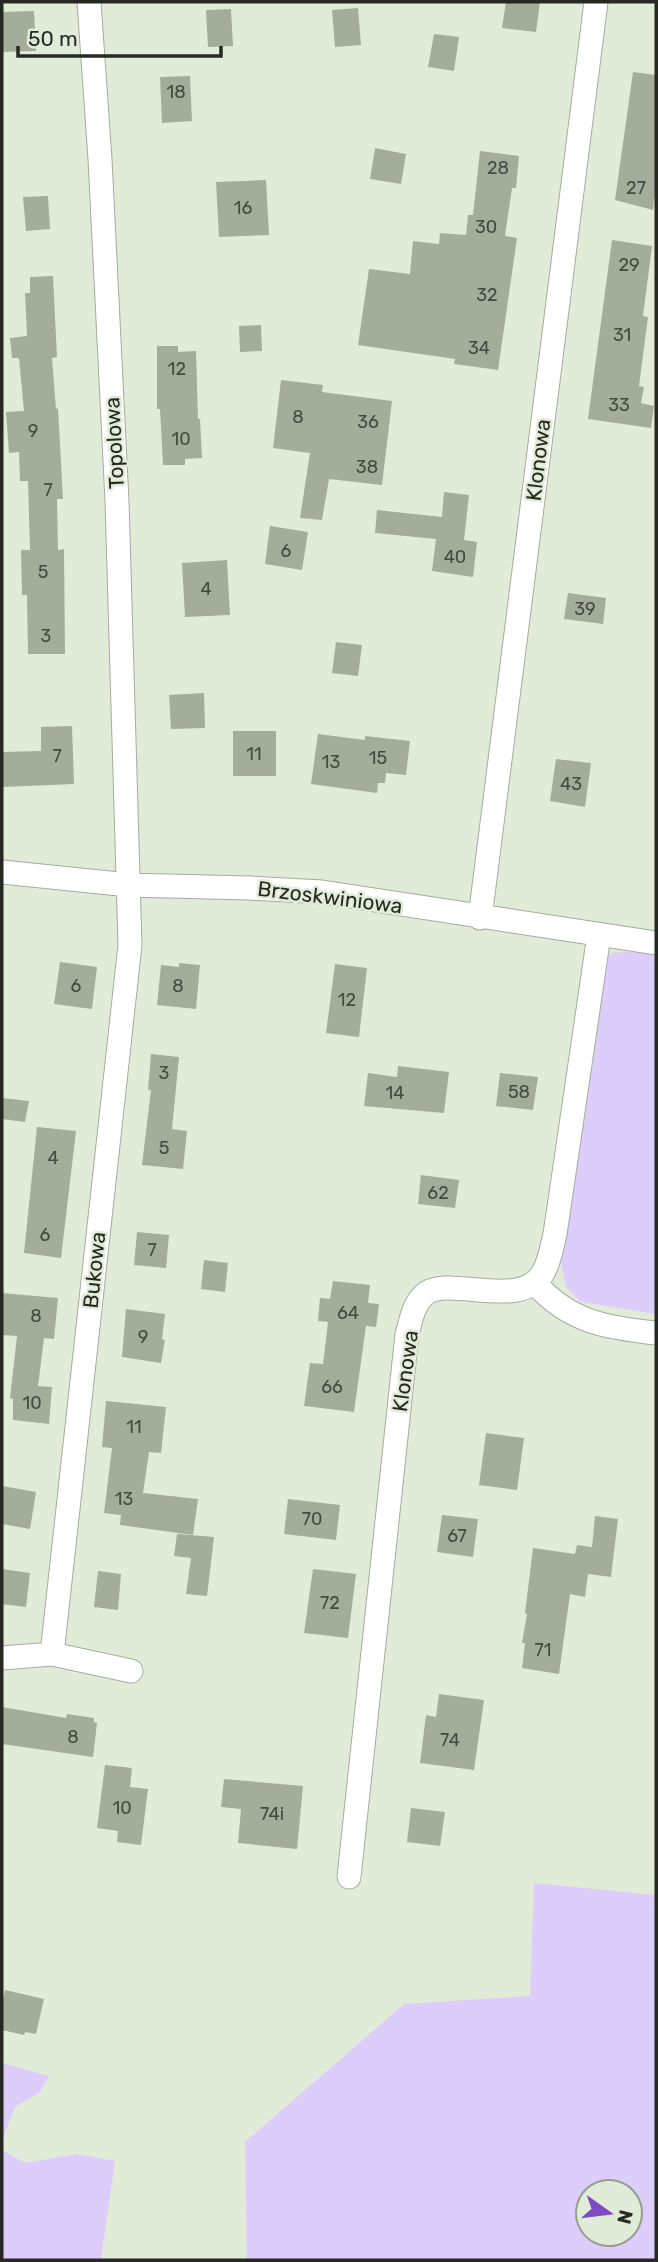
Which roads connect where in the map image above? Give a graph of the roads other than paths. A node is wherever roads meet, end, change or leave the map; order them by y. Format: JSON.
{"nodes":[{"id":1,"x":89,"y":2,"type":"edge"},
{"id":2,"x":596,"y":2,"type":"edge"},
{"id":3,"x":2,"y":872,"type":"edge"},
{"id":4,"x":129,"y":885,"type":"junction"},
{"id":5,"x":480,"y":918,"type":"junction"},
{"id":6,"x":599,"y":935,"type":"junction"},
{"id":7,"x":656,"y":943,"type":"edge"},
{"id":8,"x":535,"y":1283,"type":"junction"},
{"id":9,"x":656,"y":1333,"type":"edge"},
{"id":10,"x":52,"y":1654,"type":"junction"},
{"id":11,"x":2,"y":1658,"type":"edge"},
{"id":12,"x":131,"y":1671,"type":"dead end"},
{"id":13,"x":349,"y":1877,"type":"dead end"}],
"edges":[{"from":1,"to":4,"type":"street","name":"Topolowa"},
{"from":2,"to":5,"type":"street","name":"Klonowa"},
{"from":3,"to":4,"type":"street","name":"Brzoskwiniowa"},
{"from":4,"to":5,"type":"street","name":"Brzoskwiniowa"},
{"from":4,"to":10,"type":"street","name":"Bukowa"},
{"from":5,"to":6,"type":"street","name":"Brzoskwiniowa"},
{"from":6,"to":7,"type":"street","name":"Brzoskwiniowa"},
{"from":6,"to":8,"type":"street"},
{"from":8,"to":9,"type":"street"},
{"from":8,"to":13,"type":"street","name":"Klonowa"},
{"from":10,"to":11,"type":"street"},
{"from":10,"to":12,"type":"street"}]}
